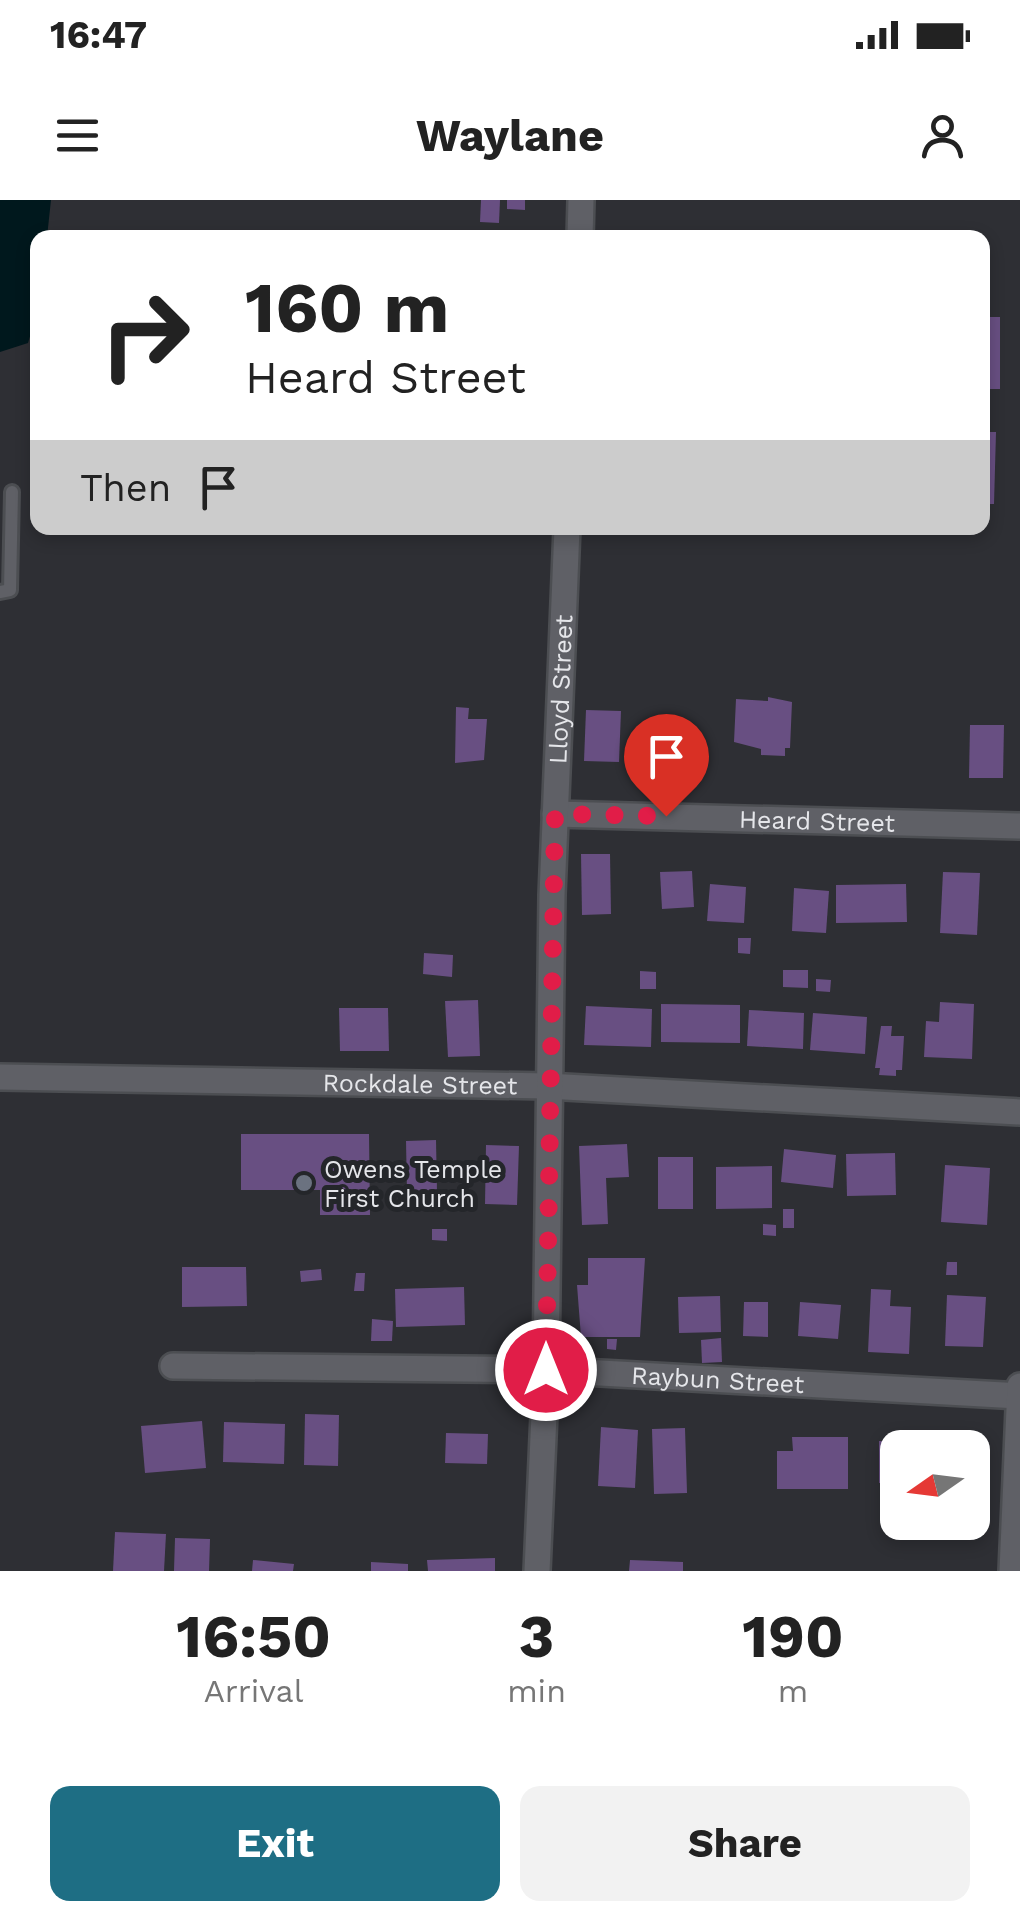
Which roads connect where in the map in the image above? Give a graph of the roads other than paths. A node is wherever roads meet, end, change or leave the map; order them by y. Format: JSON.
{"nodes":[{"id":1,"x":580,"y":200,"type":"edge"},
{"id":2,"x":580,"y":230,"type":"edge"},
{"id":3,"x":12,"y":492,"type":"dead end"},
{"id":4,"x":568,"y":535,"type":"edge"},
{"id":5,"x":0,"y":592,"type":"edge"},
{"id":6,"x":555,"y":814,"type":"junction"},
{"id":7,"x":1020,"y":826,"type":"edge"},
{"id":8,"x":0,"y":1077,"type":"edge"},
{"id":9,"x":547,"y":1086,"type":"junction"},
{"id":10,"x":1020,"y":1112,"type":"edge"},
{"id":11,"x":174,"y":1366,"type":"dead end"},
{"id":12,"x":546,"y":1370,"type":"junction"},
{"id":13,"x":1020,"y":1386,"type":"edge"},
{"id":14,"x":1020,"y":1396,"type":"edge"},
{"id":15,"x":537,"y":1571,"type":"edge"},
{"id":16,"x":1012,"y":1571,"type":"edge"}],
"edges":[{"from":1,"to":2,"type":"street"},
{"from":3,"to":5,"type":"lane"},
{"from":4,"to":6,"type":"street","name":"Lloyd Street"},
{"from":6,"to":7,"type":"street","name":"Heard Street"},
{"from":6,"to":9,"type":"street","name":"Lloyd Street"},
{"from":8,"to":9,"type":"street","name":"Rockdale Street"},
{"from":9,"to":10,"type":"street","name":"Rockdale Street"},
{"from":9,"to":12,"type":"street","name":"Lloyd Street"},
{"from":11,"to":12,"type":"street","name":"Raybun Street"},
{"from":12,"to":14,"type":"street","name":"Raybun Street"},
{"from":12,"to":15,"type":"street","name":"Lloyd Street"},
{"from":13,"to":14,"type":"street"},
{"from":14,"to":16,"type":"street"}]}
